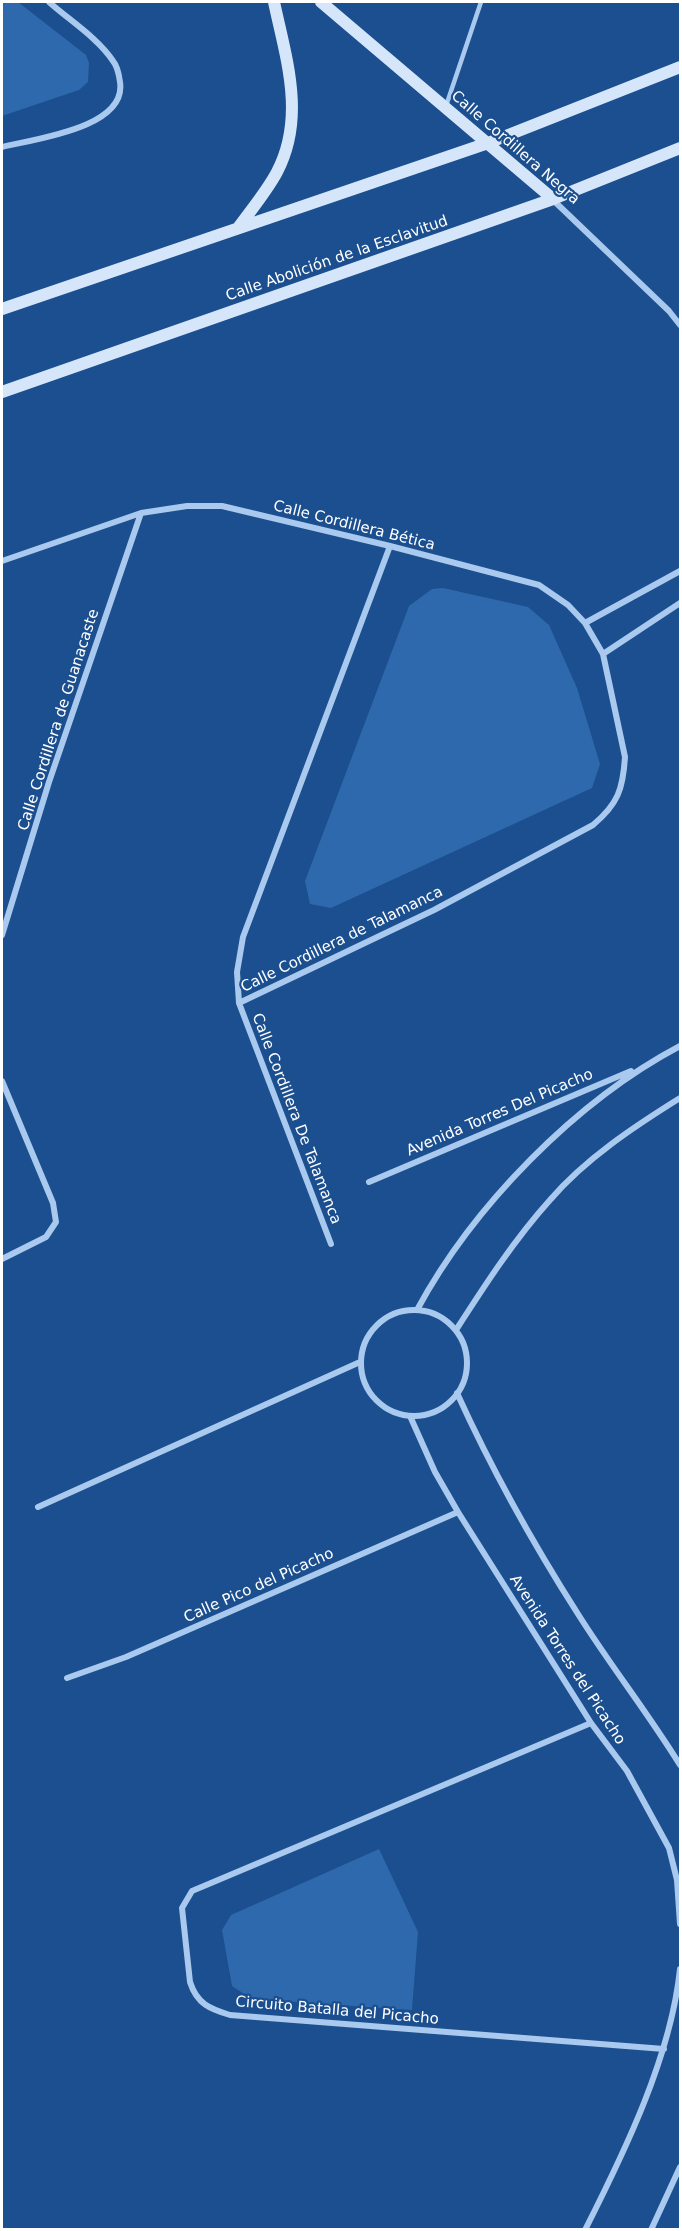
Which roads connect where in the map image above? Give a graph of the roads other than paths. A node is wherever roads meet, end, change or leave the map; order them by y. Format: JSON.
{"nodes":[{"id":1,"x":49,"y":2,"type":"edge"},
{"id":2,"x":274,"y":2,"type":"edge"},
{"id":3,"x":321,"y":2,"type":"edge"},
{"id":4,"x":481,"y":2,"type":"edge"},
{"id":5,"x":681,"y":67,"type":"edge"},
{"id":6,"x":446,"y":106,"type":"junction"},
{"id":7,"x":488,"y":143,"type":"junction"},
{"id":8,"x":2,"y":147,"type":"edge"},
{"id":9,"x":681,"y":148,"type":"edge"},
{"id":10,"x":553,"y":199,"type":"junction"},
{"id":11,"x":238,"y":228,"type":"junction"},
{"id":12,"x":2,"y":309,"type":"edge"},
{"id":13,"x":681,"y":325,"type":"edge"},
{"id":14,"x":2,"y":392,"type":"edge"},
{"id":15,"x":141,"y":513,"type":"junction"},
{"id":16,"x":390,"y":546,"type":"junction"},
{"id":17,"x":2,"y":561,"type":"edge"},
{"id":18,"x":681,"y":571,"type":"edge"},
{"id":19,"x":681,"y":603,"type":"edge"},
{"id":20,"x":585,"y":623,"type":"junction"},
{"id":21,"x":603,"y":654,"type":"junction"},
{"id":22,"x":2,"y":935,"type":"edge"},
{"id":23,"x":239,"y":1003,"type":"junction"},
{"id":24,"x":681,"y":1046,"type":"edge"},
{"id":25,"x":640,"y":1067,"type":"junction"},
{"id":26,"x":2,"y":1081,"type":"edge"},
{"id":27,"x":681,"y":1098,"type":"edge"},
{"id":28,"x":369,"y":1182,"type":"dead end"},
{"id":29,"x":331,"y":1244,"type":"dead end"},
{"id":30,"x":2,"y":1258,"type":"edge"},
{"id":31,"x":417,"y":1310,"type":"junction"},
{"id":32,"x":456,"y":1330,"type":"junction"},
{"id":33,"x":360,"y":1362,"type":"junction"},
{"id":34,"x":457,"y":1393,"type":"junction"},
{"id":35,"x":410,"y":1416,"type":"junction"},
{"id":36,"x":38,"y":1507,"type":"dead end"},
{"id":37,"x":458,"y":1512,"type":"junction"},
{"id":38,"x":68,"y":1678,"type":"dead end"},
{"id":39,"x":591,"y":1723,"type":"junction"},
{"id":40,"x":681,"y":1765,"type":"edge"},
{"id":41,"x":681,"y":1924,"type":"edge"},
{"id":42,"x":681,"y":1969,"type":"edge"},
{"id":43,"x":664,"y":2049,"type":"junction"},
{"id":44,"x":681,"y":2167,"type":"edge"},
{"id":45,"x":585,"y":2229,"type":"edge"},
{"id":46,"x":651,"y":2229,"type":"edge"}],
"edges":[{"from":1,"to":8,"type":"street"},
{"from":2,"to":11,"type":"main road"},
{"from":3,"to":6,"type":"main road","name":"Calle Cordillera Negra"},
{"from":4,"to":6,"type":"lane"},
{"from":5,"to":7,"type":"main road"},
{"from":6,"to":7,"type":"main road","name":"Calle Cordillera Negra"},
{"from":7,"to":10,"type":"main road","name":"Calle Cordillera Negra"},
{"from":7,"to":11,"type":"main road"},
{"from":9,"to":10,"type":"main road","name":"Calle Abolición de la Esclavitud"},
{"from":10,"to":13,"type":"street","name":"Calle Cordillera Negra"},
{"from":10,"to":14,"type":"main road","name":"Calle Abolición de la Esclavitud"},
{"from":11,"to":12,"type":"main road"},
{"from":15,"to":16,"type":"street","name":"Calle Cordillera Bética"},
{"from":15,"to":17,"type":"street","name":"Calle Cordillera Bética"},
{"from":15,"to":22,"type":"street","name":"Calle Cordillera de Guanacaste"},
{"from":16,"to":20,"type":"street","name":"Calle Cordillera Bética"},
{"from":16,"to":23,"type":"street","name":"Calle Cordillera de Talamanca"},
{"from":18,"to":20,"type":"street"},
{"from":19,"to":21,"type":"street"},
{"from":20,"to":21,"type":"street","name":"Calle Cordillera de Talamanca"},
{"from":21,"to":23,"type":"street","name":"Calle Cordillera de Talamanca"},
{"from":23,"to":29,"type":"street","name":"Calle Cordillera De Talamanca"},
{"from":24,"to":25,"type":"street","name":"Avenida Torres del Picacho"},
{"from":25,"to":28,"type":"street","name":"Avenida Torres Del Picacho"},
{"from":25,"to":31,"type":"street","name":"Avenida Torres del Picacho"},
{"from":26,"to":30,"type":"street"},
{"from":27,"to":32,"type":"street"},
{"from":31,"to":32,"type":"street"},
{"from":31,"to":33,"type":"street"},
{"from":32,"to":34,"type":"street"},
{"from":33,"to":35,"type":"street"},
{"from":33,"to":36,"type":"street"},
{"from":34,"to":35,"type":"street"},
{"from":34,"to":40,"type":"street"},
{"from":35,"to":37,"type":"street","name":"Avenida Torres del Picacho"},
{"from":37,"to":38,"type":"street","name":"Calle Pico del Picacho"},
{"from":37,"to":39,"type":"street","name":"Avenida Torres del Picacho"},
{"from":39,"to":41,"type":"street","name":"Avenida Torres del Picacho"},
{"from":39,"to":43,"type":"street","name":"Circuito Batalla del Picacho"},
{"from":42,"to":43,"type":"street"},
{"from":43,"to":45,"type":"street"},
{"from":44,"to":46,"type":"street"}]}
